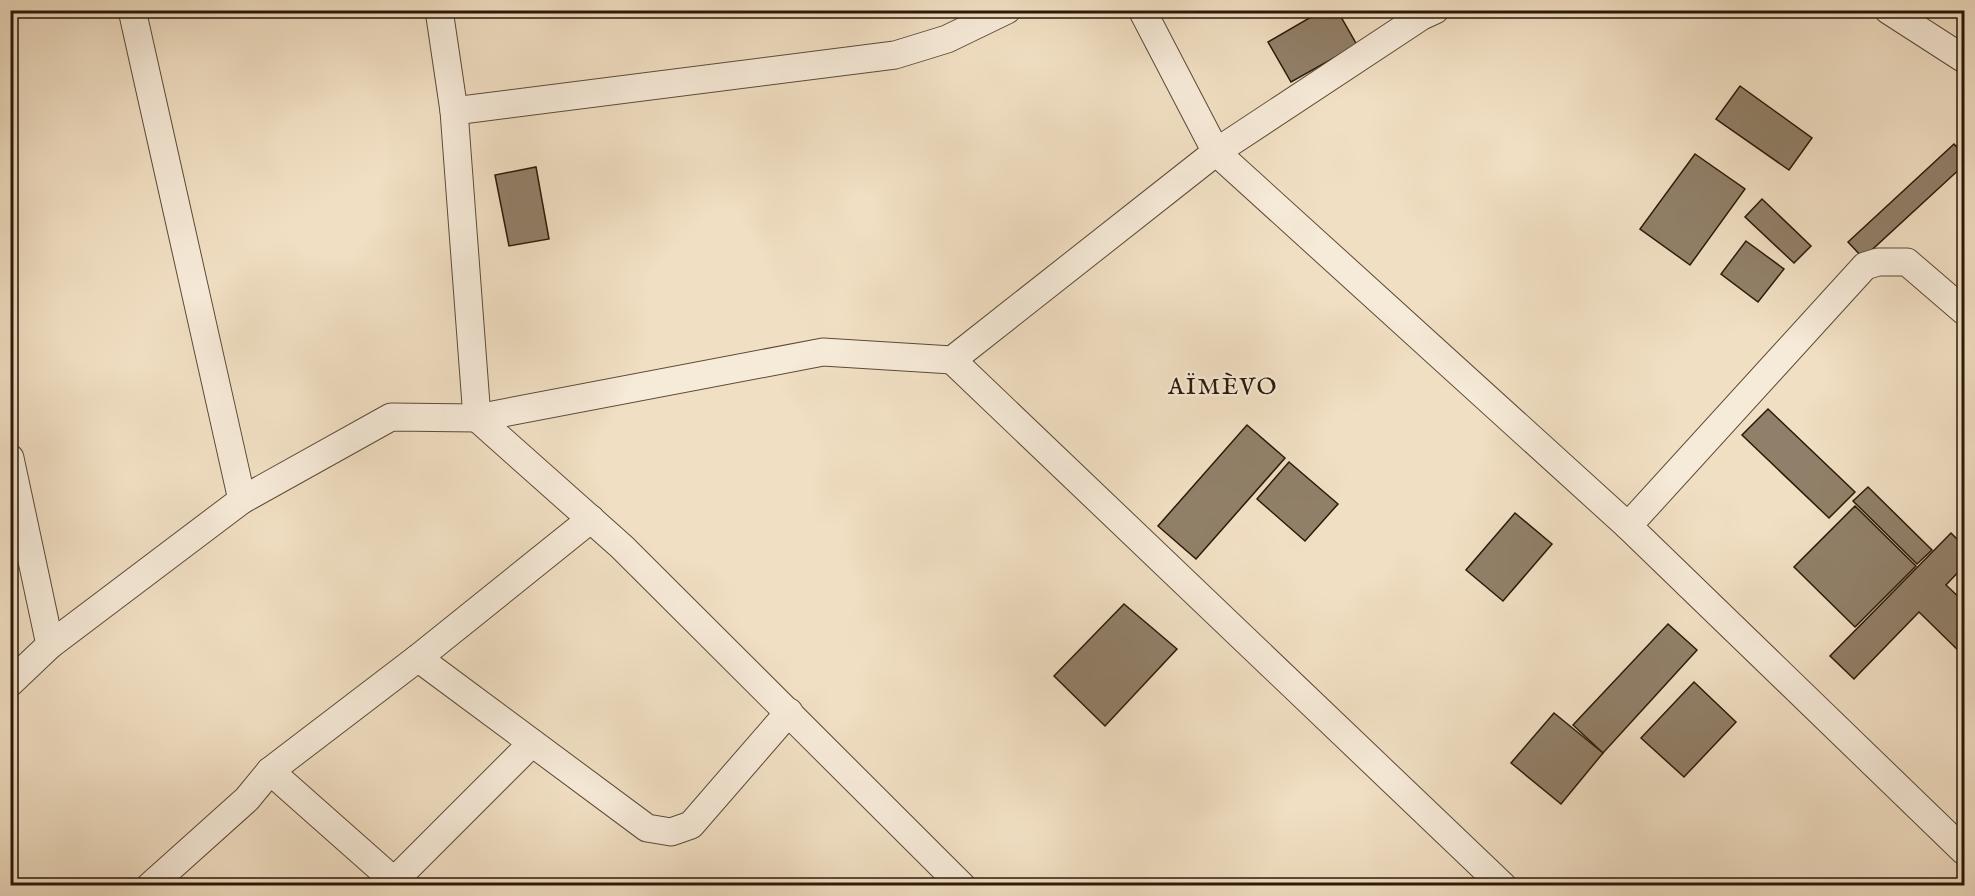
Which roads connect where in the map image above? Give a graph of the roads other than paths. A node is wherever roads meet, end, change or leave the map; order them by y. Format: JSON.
{"nodes":[{"id":1,"x":132,"y":10,"type":"edge"},
{"id":2,"x":440,"y":10,"type":"edge"},
{"id":3,"x":1007,"y":10,"type":"edge"},
{"id":4,"x":1142,"y":10,"type":"edge"},
{"id":5,"x":1888,"y":10,"type":"edge"},
{"id":6,"x":1425,"y":12,"type":"edge"},
{"id":7,"x":1965,"y":60,"type":"edge"},
{"id":8,"x":454,"y":111,"type":"junction"},
{"id":9,"x":1216,"y":152,"type":"junction"},
{"id":10,"x":1965,"y":311,"type":"edge"},
{"id":11,"x":952,"y":360,"type":"junction"},
{"id":12,"x":477,"y":418,"type":"junction"},
{"id":13,"x":10,"y":458,"type":"edge"},
{"id":14,"x":242,"y":501,"type":"junction"},
{"id":15,"x":591,"y":519,"type":"junction"},
{"id":16,"x":1628,"y":526,"type":"junction"},
{"id":17,"x":50,"y":645,"type":"junction"},
{"id":18,"x":418,"y":658,"type":"junction"},
{"id":19,"x":10,"y":683,"type":"edge"},
{"id":20,"x":789,"y":712,"type":"junction"},
{"id":21,"x":532,"y":743,"type":"junction"},
{"id":22,"x":270,"y":771,"type":"junction"},
{"id":23,"x":1965,"y":851,"type":"edge"},
{"id":24,"x":397,"y":883,"type":"edge"},
{"id":25,"x":150,"y":885,"type":"edge"},
{"id":26,"x":962,"y":885,"type":"edge"},
{"id":27,"x":1503,"y":885,"type":"edge"}],
"edges":[{"from":1,"to":14,"type":"street"},
{"from":2,"to":8,"type":"street"},
{"from":3,"to":8,"type":"street"},
{"from":4,"to":9,"type":"street"},
{"from":5,"to":7,"type":"street"},
{"from":6,"to":9,"type":"street"},
{"from":8,"to":12,"type":"street"},
{"from":9,"to":11,"type":"street"},
{"from":9,"to":16,"type":"street"},
{"from":10,"to":16,"type":"street"},
{"from":11,"to":12,"type":"street"},
{"from":11,"to":27,"type":"street"},
{"from":12,"to":14,"type":"street"},
{"from":12,"to":15,"type":"street"},
{"from":13,"to":17,"type":"street"},
{"from":14,"to":17,"type":"street"},
{"from":15,"to":18,"type":"street"},
{"from":15,"to":20,"type":"street"},
{"from":16,"to":23,"type":"street"},
{"from":17,"to":19,"type":"street"},
{"from":18,"to":21,"type":"street"},
{"from":18,"to":22,"type":"street"},
{"from":20,"to":21,"type":"street"},
{"from":20,"to":26,"type":"street"},
{"from":21,"to":24,"type":"street"},
{"from":22,"to":24,"type":"street"},
{"from":22,"to":25,"type":"street"}]}
